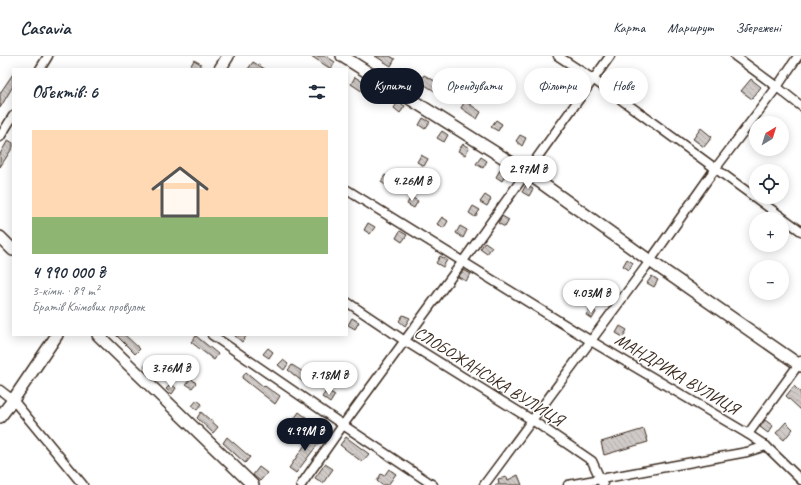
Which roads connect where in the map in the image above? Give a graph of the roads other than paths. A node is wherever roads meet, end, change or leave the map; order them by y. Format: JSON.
{"nodes":[{"id":1,"x":48,"y":56,"type":"edge"},
{"id":2,"x":228,"y":56,"type":"edge"},
{"id":3,"x":342,"y":56,"type":"edge"},
{"id":4,"x":558,"y":56,"type":"edge"},
{"id":5,"x":610,"y":56,"type":"edge"},
{"id":6,"x":735,"y":56,"type":"edge"},
{"id":7,"x":798,"y":56,"type":"edge"},
{"id":8,"x":41,"y":68,"type":"edge"},
{"id":9,"x":221,"y":68,"type":"edge"},
{"id":10,"x":592,"y":79,"type":"junction"},
{"id":11,"x":777,"y":87,"type":"junction"},
{"id":12,"x":801,"y":106,"type":"edge"},
{"id":13,"x":12,"y":118,"type":"edge"},
{"id":14,"x":0,"y":137,"type":"edge"},
{"id":15,"x":715,"y":169,"type":"junction"},
{"id":16,"x":526,"y":172,"type":"junction"},
{"id":17,"x":348,"y":191,"type":"edge"},
{"id":18,"x":801,"y":231,"type":"edge"},
{"id":19,"x":0,"y":237,"type":"edge"},
{"id":20,"x":12,"y":249,"type":"edge"},
{"id":21,"x":463,"y":261,"type":"junction"},
{"id":22,"x":650,"y":261,"type":"junction"},
{"id":23,"x":348,"y":303,"type":"edge"},
{"id":24,"x":56,"y":336,"type":"edge"},
{"id":25,"x":99,"y":336,"type":"edge"},
{"id":26,"x":213,"y":336,"type":"edge"},
{"id":27,"x":405,"y":341,"type":"junction"},
{"id":28,"x":590,"y":341,"type":"junction"},
{"id":29,"x":800,"y":364,"type":"edge"},
{"id":30,"x":0,"y":390,"type":"edge"},
{"id":31,"x":14,"y":400,"type":"junction"},
{"id":32,"x":0,"y":417,"type":"edge"},
{"id":33,"x":532,"y":420,"type":"junction"},
{"id":34,"x":343,"y":425,"type":"junction"},
{"id":35,"x":748,"y":434,"type":"junction"},
{"id":36,"x":766,"y":446,"type":"junction"},
{"id":37,"x":801,"y":480,"type":"edge"},
{"id":38,"x":602,"y":482,"type":"edge"},
{"id":39,"x":83,"y":485,"type":"edge"},
{"id":40,"x":253,"y":485,"type":"edge"},
{"id":41,"x":301,"y":485,"type":"edge"},
{"id":42,"x":432,"y":485,"type":"edge"},
{"id":43,"x":484,"y":485,"type":"edge"},
{"id":44,"x":568,"y":485,"type":"edge"}],
"edges":[{"from":1,"to":8,"type":"street"},
{"from":2,"to":9,"type":"street"},
{"from":3,"to":16,"type":"street"},
{"from":4,"to":10,"type":"street"},
{"from":5,"to":10,"type":"street"},
{"from":6,"to":11,"type":"street"},
{"from":7,"to":11,"type":"street"},
{"from":10,"to":15,"type":"street"},
{"from":10,"to":16,"type":"street"},
{"from":11,"to":12,"type":"street"},
{"from":11,"to":15,"type":"street"},
{"from":13,"to":14,"type":"street"},
{"from":15,"to":18,"type":"street"},
{"from":15,"to":22,"type":"street"},
{"from":16,"to":21,"type":"street"},
{"from":16,"to":22,"type":"street"},
{"from":17,"to":21,"type":"street","name":"МАНДРИКА ВУЛИЦЯ"},
{"from":19,"to":20,"type":"street"},
{"from":21,"to":27,"type":"street"},
{"from":21,"to":28,"type":"street","name":"МАНДРИКА ВУЛИЦЯ"},
{"from":22,"to":28,"type":"street"},
{"from":22,"to":29,"type":"street"},
{"from":23,"to":27,"type":"street","name":"СЛОБОЖАНСЬКА ВУЛИЦЯ"},
{"from":24,"to":31,"type":"street"},
{"from":25,"to":40,"type":"street"},
{"from":26,"to":34,"type":"street"},
{"from":27,"to":33,"type":"street","name":"СЛОБОЖАНСЬКА ВУЛИЦЯ"},
{"from":27,"to":34,"type":"street"},
{"from":28,"to":33,"type":"street"},
{"from":28,"to":35,"type":"street","name":"МАНДРИКА ВУЛИЦЯ"},
{"from":29,"to":35,"type":"street"},
{"from":30,"to":31,"type":"street"},
{"from":31,"to":32,"type":"street"},
{"from":31,"to":39,"type":"street"},
{"from":33,"to":38,"type":"street","name":"СЛОБОЖАНСЬКА ВУЛИЦЯ"},
{"from":33,"to":43,"type":"street"},
{"from":34,"to":41,"type":"street"},
{"from":34,"to":42,"type":"street"},
{"from":35,"to":36,"type":"street","name":"МАНДРИКА ВУЛИЦЯ"},
{"from":36,"to":37,"type":"street","name":"МАНДРИКА ВУЛИЦЯ"},
{"from":36,"to":38,"type":"street"},
{"from":38,"to":44,"type":"street"}]}
